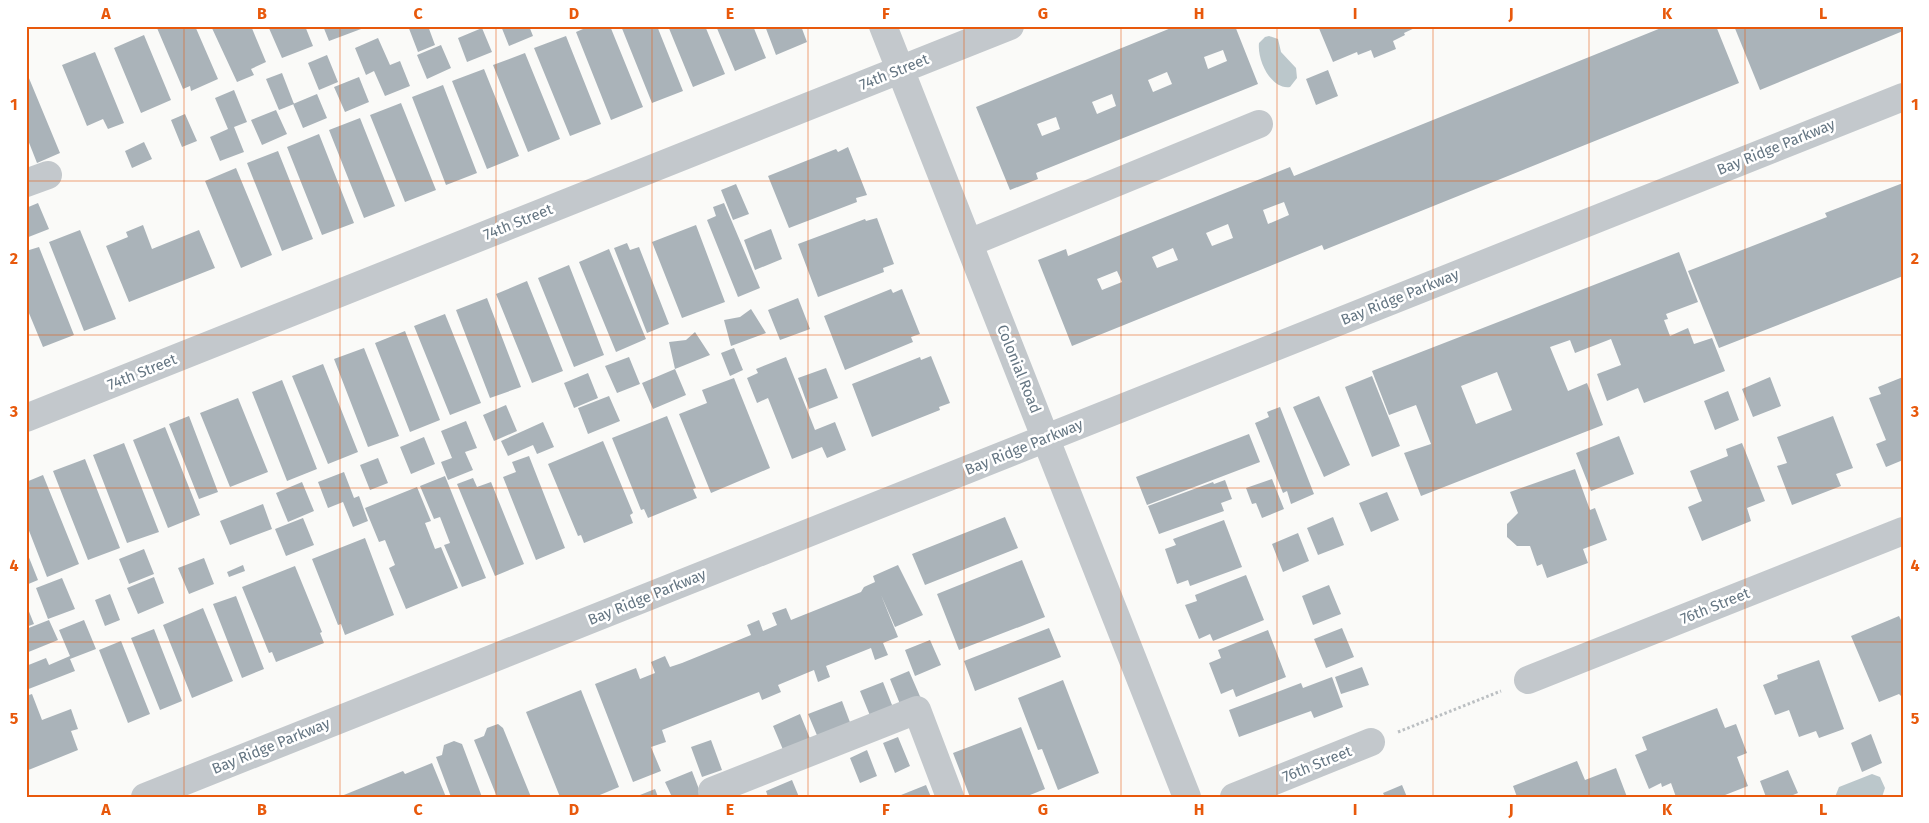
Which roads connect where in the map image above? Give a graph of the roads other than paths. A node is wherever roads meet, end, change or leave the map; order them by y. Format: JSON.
{"nodes":[{"id":1,"x":883,"y":26,"type":"edge"},
{"id":2,"x":1010,"y":26,"type":"edge"},
{"id":3,"x":900,"y":70,"type":"junction"},
{"id":4,"x":1903,"y":97,"type":"edge"},
{"id":5,"x":1259,"y":124,"type":"dead end"},
{"id":6,"x":969,"y":243,"type":"junction"},
{"id":7,"x":26,"y":418,"type":"edge"},
{"id":8,"x":1046,"y":438,"type":"junction"},
{"id":9,"x":1903,"y":531,"type":"edge"},
{"id":10,"x":1515,"y":685,"type":"road end"},
{"id":11,"x":1381,"y":738,"type":"road end"},
{"id":12,"x":712,"y":791,"type":"dead end"},
{"id":13,"x":145,"y":797,"type":"edge"},
{"id":14,"x":950,"y":797,"type":"edge"},
{"id":15,"x":1187,"y":797,"type":"edge"},
{"id":16,"x":1234,"y":797,"type":"edge"}],
"edges":[{"from":1,"to":3,"type":"street","name":"Colonial Road"},
{"from":2,"to":3,"type":"street","name":"74th Street"},
{"from":3,"to":6,"type":"street","name":"Colonial Road"},
{"from":3,"to":7,"type":"street","name":"74th Street"},
{"from":4,"to":8,"type":"street","name":"Bay Ridge Parkway"},
{"from":5,"to":6,"type":"street"},
{"from":6,"to":8,"type":"street","name":"Colonial Road"},
{"from":8,"to":13,"type":"street","name":"Bay Ridge Parkway"},
{"from":8,"to":15,"type":"street","name":"Colonial Road"},
{"from":9,"to":10,"type":"street","name":"76th Street"},
{"from":11,"to":16,"type":"street","name":"76th Street"},
{"from":12,"to":14,"type":"street"}]}
